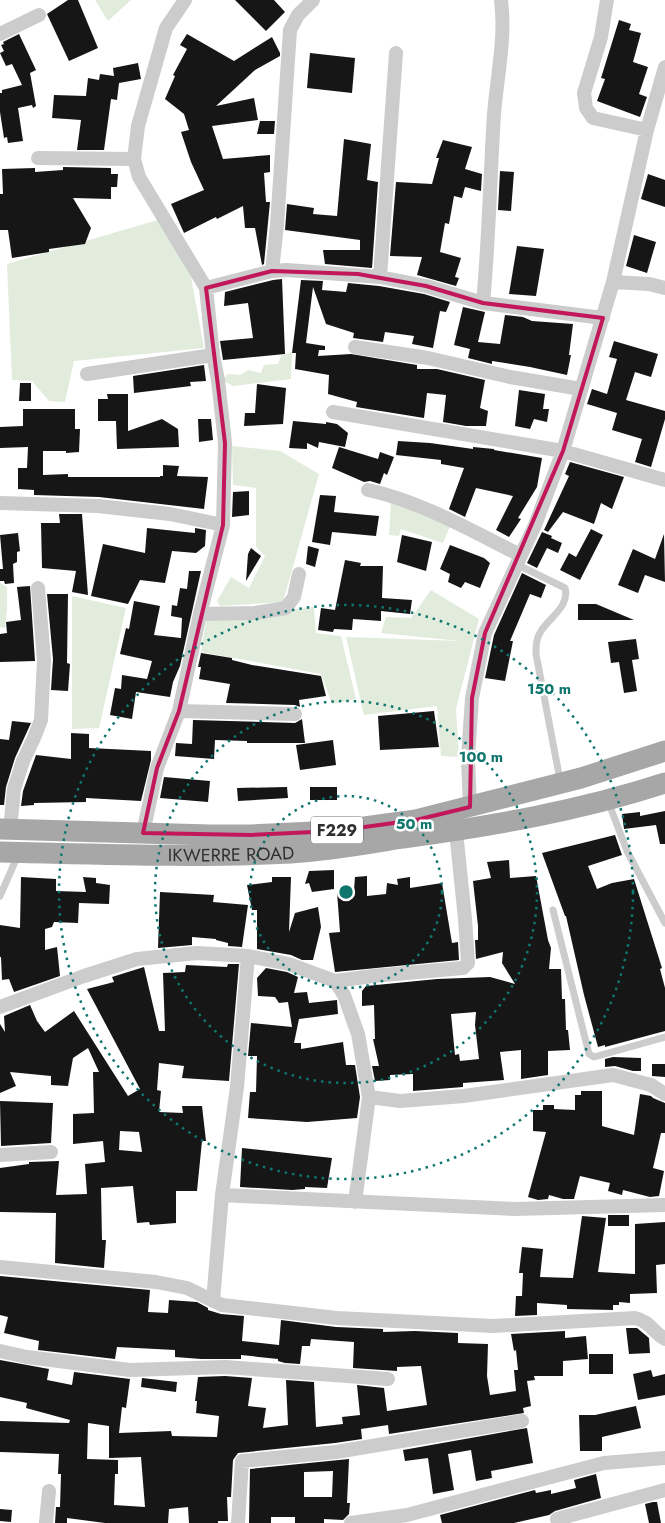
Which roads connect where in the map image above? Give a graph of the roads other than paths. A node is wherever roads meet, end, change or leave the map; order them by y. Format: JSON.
{"nodes":[{"id":1,"x":185,"y":0,"type":"edge"},
{"id":2,"x":313,"y":0,"type":"edge"},
{"id":3,"x":501,"y":0,"type":"edge"},
{"id":4,"x":607,"y":0,"type":"edge"},
{"id":5,"x":39,"y":15,"type":"dead end"},
{"id":6,"x":0,"y":34,"type":"edge"},
{"id":7,"x":396,"y":53,"type":"dead end"},
{"id":8,"x":665,"y":67,"type":"edge"},
{"id":9,"x":648,"y":130,"type":"junction"},
{"id":10,"x":38,"y":158,"type":"dead end"},
{"id":11,"x":134,"y":159,"type":"junction"},
{"id":12,"x":272,"y":271,"type":"junction"},
{"id":13,"x":380,"y":277,"type":"junction"},
{"id":14,"x":613,"y":282,"type":"junction"},
{"id":15,"x":206,"y":288,"type":"junction"},
{"id":16,"x":665,"y":288,"type":"edge"},
{"id":17,"x":483,"y":304,"type":"junction"},
{"id":18,"x":602,"y":318,"type":"junction"},
{"id":19,"x":355,"y":348,"type":"dead end"},
{"id":20,"x":213,"y":355,"type":"junction"},
{"id":21,"x":87,"y":374,"type":"dead end"},
{"id":22,"x":581,"y":389,"type":"junction"},
{"id":23,"x":332,"y":412,"type":"dead end"},
{"id":24,"x":563,"y":451,"type":"junction"},
{"id":25,"x":665,"y":480,"type":"edge"},
{"id":26,"x":368,"y":490,"type":"dead end"},
{"id":27,"x":0,"y":503,"type":"edge"},
{"id":28,"x":223,"y":524,"type":"junction"},
{"id":29,"x":518,"y":559,"type":"junction"},
{"id":30,"x":299,"y":574,"type":"dead end"},
{"id":31,"x":38,"y":588,"type":"dead end"},
{"id":32,"x":200,"y":614,"type":"junction"},
{"id":33,"x":179,"y":711,"type":"junction"},
{"id":34,"x":295,"y":714,"type":"dead end"},
{"id":35,"x":665,"y":752,"type":"edge"},
{"id":36,"x":644,"y":758,"type":"junction"},
{"id":37,"x":561,"y":783,"type":"junction"},
{"id":38,"x":661,"y":785,"type":"edge"},
{"id":39,"x":607,"y":800,"type":"junction"},
{"id":40,"x":470,"y":807,"type":"junction"},
{"id":41,"x":5,"y":829,"type":"edge"},
{"id":42,"x":456,"y":831,"type":"junction"},
{"id":43,"x":143,"y":834,"type":"junction"},
{"id":44,"x":10,"y":852,"type":"edge"},
{"id":45,"x":0,"y":896,"type":"edge"},
{"id":46,"x":554,"y":910,"type":"dead end"},
{"id":47,"x":665,"y":923,"type":"edge"},
{"id":48,"x":248,"y":956,"type":"junction"},
{"id":49,"x":335,"y":981,"type":"junction"},
{"id":50,"x":0,"y":1007,"type":"edge"},
{"id":51,"x":665,"y":1037,"type":"edge"},
{"id":52,"x":665,"y":1094,"type":"edge"},
{"id":53,"x":369,"y":1097,"type":"junction"},
{"id":54,"x":51,"y":1152,"type":"dead end"},
{"id":55,"x":0,"y":1155,"type":"edge"},
{"id":56,"x":222,"y":1195,"type":"junction"},
{"id":57,"x":355,"y":1202,"type":"junction"},
{"id":58,"x":665,"y":1206,"type":"edge"},
{"id":59,"x":0,"y":1267,"type":"edge"},
{"id":60,"x":213,"y":1301,"type":"junction"},
{"id":61,"x":665,"y":1339,"type":"edge"},
{"id":62,"x":0,"y":1351,"type":"edge"},
{"id":63,"x":388,"y":1379,"type":"dead end"},
{"id":64,"x":522,"y":1421,"type":"dead end"},
{"id":65,"x":665,"y":1458,"type":"edge"},
{"id":66,"x":665,"y":1490,"type":"edge"},
{"id":67,"x":49,"y":1491,"type":"dead end"},
{"id":68,"x":556,"y":1518,"type":"dead end"},
{"id":69,"x":408,"y":1519,"type":"edge"},
{"id":70,"x":46,"y":1523,"type":"edge"},
{"id":71,"x":238,"y":1523,"type":"edge"},
{"id":72,"x":351,"y":1523,"type":"edge"}],
"edges":[{"from":1,"to":11,"type":"street"},
{"from":2,"to":12,"type":"street"},
{"from":3,"to":17,"type":"street"},
{"from":4,"to":9,"type":"street"},
{"from":5,"to":6,"type":"street"},
{"from":7,"to":13,"type":"street"},
{"from":8,"to":9,"type":"street"},
{"from":9,"to":14,"type":"street"},
{"from":10,"to":11,"type":"street"},
{"from":11,"to":15,"type":"street"},
{"from":12,"to":13,"type":"street"},
{"from":12,"to":15,"type":"street"},
{"from":13,"to":17,"type":"street"},
{"from":14,"to":16,"type":"street"},
{"from":14,"to":18,"type":"street"},
{"from":15,"to":20,"type":"street"},
{"from":17,"to":18,"type":"street"},
{"from":18,"to":22,"type":"street"},
{"from":19,"to":22,"type":"street"},
{"from":20,"to":21,"type":"street"},
{"from":20,"to":28,"type":"street"},
{"from":22,"to":24,"type":"street"},
{"from":23,"to":24,"type":"street"},
{"from":24,"to":25,"type":"street"},
{"from":24,"to":29,"type":"street"},
{"from":26,"to":29,"type":"street"},
{"from":27,"to":28,"type":"street"},
{"from":28,"to":32,"type":"street"},
{"from":29,"to":37,"type":"lane"},
{"from":29,"to":40,"type":"street"},
{"from":30,"to":32,"type":"street"},
{"from":31,"to":41,"type":"street"},
{"from":32,"to":33,"type":"street"},
{"from":33,"to":34,"type":"street"},
{"from":33,"to":43,"type":"street"},
{"from":35,"to":36,"type":"main road","number":"F229"},
{"from":36,"to":37,"type":"main road","number":"F229"},
{"from":36,"to":38,"type":"main road"},
{"from":37,"to":40,"type":"main road","number":"F229"},
{"from":38,"to":39,"type":"main road","name":"IKWERRE ROAD","number":"F229"},
{"from":39,"to":42,"type":"main road","name":"IKWERRE ROAD","number":"F229"},
{"from":39,"to":47,"type":"lane"},
{"from":40,"to":43,"type":"main road","number":"F229"},
{"from":41,"to":43,"type":"main road","number":"F229"},
{"from":42,"to":44,"type":"main road","name":"IKWERRE ROAD","number":"F229"},
{"from":42,"to":49,"type":"street"},
{"from":44,"to":45,"type":"lane"},
{"from":46,"to":51,"type":"lane"},
{"from":48,"to":49,"type":"street"},
{"from":48,"to":50,"type":"street"},
{"from":48,"to":56,"type":"street"},
{"from":49,"to":53,"type":"street"},
{"from":52,"to":53,"type":"street"},
{"from":53,"to":57,"type":"street"},
{"from":54,"to":55,"type":"street"},
{"from":56,"to":57,"type":"street"},
{"from":56,"to":60,"type":"street"},
{"from":57,"to":58,"type":"street"},
{"from":59,"to":60,"type":"street"},
{"from":60,"to":61,"type":"street"},
{"from":62,"to":63,"type":"street"},
{"from":64,"to":71,"type":"street"},
{"from":65,"to":69,"type":"street"},
{"from":66,"to":68,"type":"street"},
{"from":67,"to":70,"type":"street"},
{"from":69,"to":72,"type":"street"}]}
